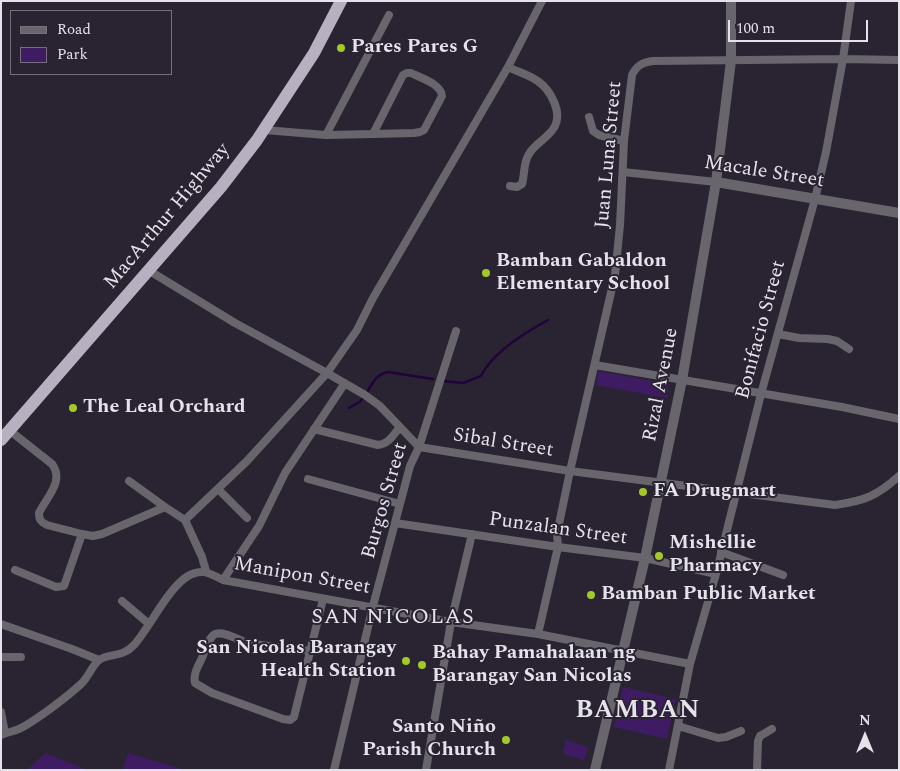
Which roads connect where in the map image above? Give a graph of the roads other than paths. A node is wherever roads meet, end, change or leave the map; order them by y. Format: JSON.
{"nodes":[{"id":1,"x":341,"y":1,"type":"edge"},
{"id":2,"x":542,"y":1,"type":"edge"},
{"id":3,"x":731,"y":1,"type":"edge"},
{"id":4,"x":851,"y":1,"type":"edge"},
{"id":5,"x":388,"y":15,"type":"dead end"},
{"id":6,"x":843,"y":59,"type":"junction"},
{"id":7,"x":899,"y":60,"type":"edge"},
{"id":8,"x":731,"y":61,"type":"junction"},
{"id":9,"x":508,"y":68,"type":"junction"},
{"id":10,"x":589,"y":117,"type":"dead end"},
{"id":11,"x":264,"y":130,"type":"junction"},
{"id":12,"x":373,"y":134,"type":"junction"},
{"id":13,"x":326,"y":135,"type":"junction"},
{"id":14,"x":624,"y":140,"type":"junction"},
{"id":15,"x":623,"y":172,"type":"junction"},
{"id":16,"x":716,"y":182,"type":"junction"},
{"id":17,"x":510,"y":186,"type":"dead end"},
{"id":18,"x":815,"y":198,"type":"junction"},
{"id":19,"x":899,"y":213,"type":"edge"},
{"id":20,"x":148,"y":270,"type":"junction"},
{"id":21,"x":456,"y":331,"type":"dead end"},
{"id":22,"x":778,"y":334,"type":"junction"},
{"id":23,"x":849,"y":349,"type":"dead end"},
{"id":24,"x":595,"y":365,"type":"junction"},
{"id":25,"x":327,"y":373,"type":"junction"},
{"id":26,"x":682,"y":380,"type":"junction"},
{"id":27,"x":345,"y":383,"type":"junction"},
{"id":28,"x":761,"y":394,"type":"junction"},
{"id":29,"x":899,"y":420,"type":"edge"},
{"id":30,"x":400,"y":426,"type":"junction"},
{"id":31,"x":314,"y":429,"type":"junction"},
{"id":32,"x":5,"y":435,"type":"edge"},
{"id":33,"x":419,"y":447,"type":"junction"},
{"id":34,"x":570,"y":471,"type":"junction"},
{"id":35,"x":899,"y":476,"type":"edge"},
{"id":36,"x":308,"y":479,"type":"dead end"},
{"id":37,"x":129,"y":481,"type":"dead end"},
{"id":38,"x":661,"y":483,"type":"junction"},
{"id":39,"x":218,"y":489,"type":"junction"},
{"id":40,"x":735,"y":494,"type":"junction"},
{"id":41,"x":400,"y":504,"type":"junction"},
{"id":42,"x":165,"y":507,"type":"junction"},
{"id":43,"x":247,"y":518,"type":"dead end"},
{"id":44,"x":185,"y":520,"type":"junction"},
{"id":45,"x":395,"y":523,"type":"junction"},
{"id":46,"x":82,"y":534,"type":"junction"},
{"id":47,"x":472,"y":534,"type":"junction"},
{"id":48,"x":558,"y":547,"type":"junction"},
{"id":49,"x":721,"y":552,"type":"junction"},
{"id":50,"x":645,"y":558,"type":"junction"},
{"id":51,"x":14,"y":570,"type":"dead end"},
{"id":52,"x":206,"y":571,"type":"junction"},
{"id":53,"x":716,"y":574,"type":"junction"},
{"id":54,"x":782,"y":576,"type":"dead end"},
{"id":55,"x":223,"y":580,"type":"junction"},
{"id":56,"x":323,"y":599,"type":"junction"},
{"id":57,"x":122,"y":601,"type":"dead end"},
{"id":58,"x":373,"y":606,"type":"junction"},
{"id":59,"x":451,"y":622,"type":"junction"},
{"id":60,"x":1,"y":624,"type":"edge"},
{"id":61,"x":150,"y":624,"type":"junction"},
{"id":62,"x":538,"y":634,"type":"junction"},
{"id":63,"x":622,"y":650,"type":"junction"},
{"id":64,"x":310,"y":651,"type":"junction"},
{"id":65,"x":1,"y":657,"type":"edge"},
{"id":66,"x":21,"y":657,"type":"dead end"},
{"id":67,"x":99,"y":660,"type":"junction"},
{"id":68,"x":690,"y":664,"type":"junction"},
{"id":69,"x":1,"y":712,"type":"edge"},
{"id":70,"x":678,"y":726,"type":"junction"},
{"id":71,"x":772,"y":729,"type":"dead end"},
{"id":72,"x":741,"y":730,"type":"dead end"},
{"id":73,"x":2,"y":735,"type":"edge"},
{"id":74,"x":334,"y":770,"type":"edge"},
{"id":75,"x":426,"y":770,"type":"edge"},
{"id":76,"x":595,"y":770,"type":"edge"},
{"id":77,"x":669,"y":770,"type":"edge"},
{"id":78,"x":757,"y":770,"type":"edge"}],
"edges":[{"from":1,"to":11,"type":"highway","name":"MacArthur Highway"},
{"from":2,"to":9,"type":"street"},
{"from":3,"to":8,"type":"street","name":"Rizal Avenue"},
{"from":4,"to":6,"type":"street","name":"Bonifacio Street"},
{"from":5,"to":13,"type":"street"},
{"from":6,"to":7,"type":"street"},
{"from":6,"to":8,"type":"street"},
{"from":6,"to":18,"type":"street","name":"Bonifacio Street"},
{"from":8,"to":14,"type":"street","name":"Juan Luna Street"},
{"from":8,"to":16,"type":"street","name":"Rizal Avenue"},
{"from":9,"to":17,"type":"street"},
{"from":9,"to":25,"type":"street"},
{"from":10,"to":14,"type":"street"},
{"from":11,"to":13,"type":"street"},
{"from":11,"to":20,"type":"highway","name":"MacArthur Highway"},
{"from":12,"to":12,"type":"street"},
{"from":12,"to":13,"type":"street"},
{"from":14,"to":15,"type":"street","name":"Juan Luna Street"},
{"from":15,"to":16,"type":"street","name":"Macale Street"},
{"from":15,"to":24,"type":"street","name":"Juan Luna Street"},
{"from":16,"to":18,"type":"street","name":"Macale Street"},
{"from":16,"to":26,"type":"street","name":"Rizal Avenue"},
{"from":18,"to":19,"type":"street","name":"Macale Street"},
{"from":18,"to":22,"type":"street","name":"Bonifacio Street"},
{"from":20,"to":25,"type":"street"},
{"from":20,"to":32,"type":"highway","name":"MacArthur Highway"},
{"from":21,"to":33,"type":"street","name":"Burgos Street"},
{"from":22,"to":23,"type":"street"},
{"from":22,"to":28,"type":"street","name":"Bonifacio Street"},
{"from":24,"to":26,"type":"street"},
{"from":24,"to":34,"type":"street","name":"Juan Luna Street"},
{"from":25,"to":27,"type":"street"},
{"from":25,"to":39,"type":"street"},
{"from":26,"to":28,"type":"street"},
{"from":26,"to":38,"type":"street","name":"Rizal Avenue"},
{"from":27,"to":30,"type":"street"},
{"from":27,"to":31,"type":"street"},
{"from":28,"to":29,"type":"street"},
{"from":28,"to":40,"type":"street","name":"Bonifacio Street"},
{"from":30,"to":31,"type":"street"},
{"from":30,"to":33,"type":"street"},
{"from":31,"to":55,"type":"street"},
{"from":32,"to":46,"type":"street"},
{"from":33,"to":34,"type":"street","name":"Sibal Street"},
{"from":33,"to":41,"type":"street","name":"Burgos Street"},
{"from":34,"to":38,"type":"street","name":"Sibal Street"},
{"from":34,"to":48,"type":"street","name":"Juan Luna Street"},
{"from":35,"to":40,"type":"street","name":"Sibal Street"},
{"from":36,"to":41,"type":"street"},
{"from":37,"to":42,"type":"street"},
{"from":38,"to":40,"type":"street","name":"Sibal Street"},
{"from":38,"to":50,"type":"street","name":"Rizal Avenue"},
{"from":39,"to":43,"type":"street"},
{"from":39,"to":44,"type":"street"},
{"from":40,"to":49,"type":"street","name":"Bonifacio Street"},
{"from":41,"to":45,"type":"street","name":"Burgos Street"},
{"from":42,"to":44,"type":"street"},
{"from":42,"to":46,"type":"street"},
{"from":44,"to":52,"type":"street"},
{"from":45,"to":47,"type":"street","name":"Punzalan Street"},
{"from":45,"to":58,"type":"street","name":"Burgos Street"},
{"from":46,"to":51,"type":"street"},
{"from":47,"to":48,"type":"street","name":"Punzalan Street"},
{"from":47,"to":59,"type":"street"},
{"from":48,"to":50,"type":"street","name":"Punzalan Street"},
{"from":48,"to":62,"type":"street","name":"Juan Luna Street"},
{"from":49,"to":53,"type":"street","name":"Bonifacio Street"},
{"from":49,"to":54,"type":"street"},
{"from":50,"to":53,"type":"street","name":"Punzalan Street"},
{"from":50,"to":63,"type":"street","name":"Rizal Avenue"},
{"from":52,"to":55,"type":"street","name":"Manipon Street"},
{"from":52,"to":61,"type":"street","name":"Manipon Street"},
{"from":53,"to":68,"type":"street","name":"Bonifacio Street"},
{"from":55,"to":56,"type":"street","name":"Manipon Street"},
{"from":56,"to":58,"type":"street","name":"Manipon Street"},
{"from":56,"to":64,"type":"street"},
{"from":57,"to":61,"type":"street"},
{"from":58,"to":59,"type":"street","name":"Manipon Street"},
{"from":58,"to":74,"type":"street","name":"Burgos Street"},
{"from":59,"to":62,"type":"street","name":"Manipon Street"},
{"from":59,"to":75,"type":"street"},
{"from":60,"to":67,"type":"street"},
{"from":61,"to":67,"type":"street","name":"Manipon Street"},
{"from":62,"to":63,"type":"street","name":"Manipon Street"},
{"from":63,"to":68,"type":"street","name":"Manipon Street"},
{"from":63,"to":76,"type":"street","name":"Rizal Avenue"},
{"from":64,"to":64,"type":"street"},
{"from":65,"to":66,"type":"street"},
{"from":67,"to":73,"type":"street"},
{"from":68,"to":70,"type":"street","name":"Bonifacio Street"},
{"from":69,"to":73,"type":"street"},
{"from":70,"to":72,"type":"street"},
{"from":70,"to":77,"type":"street","name":"Bonifacio Street"},
{"from":71,"to":78,"type":"street"}]}
